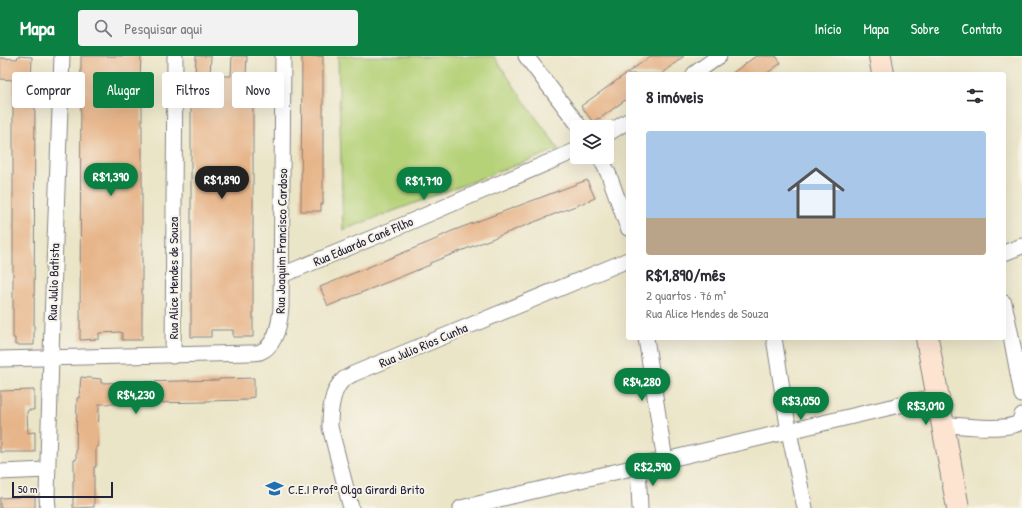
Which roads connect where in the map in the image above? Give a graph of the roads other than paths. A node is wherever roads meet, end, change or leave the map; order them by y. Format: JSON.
{"nodes":[{"id":1,"x":62,"y":56,"type":"edge"},
{"id":2,"x":175,"y":56,"type":"edge"},
{"id":3,"x":283,"y":56,"type":"edge"},
{"id":4,"x":526,"y":56,"type":"edge"},
{"id":5,"x":719,"y":56,"type":"edge"},
{"id":6,"x":880,"y":56,"type":"edge"},
{"id":7,"x":697,"y":72,"type":"edge"},
{"id":8,"x":883,"y":72,"type":"edge"},
{"id":9,"x":575,"y":120,"type":"edge"},
{"id":10,"x":626,"y":122,"type":"edge"},
{"id":11,"x":614,"y":130,"type":"edge"},
{"id":12,"x":570,"y":153,"type":"edge"},
{"id":13,"x":604,"y":164,"type":"edge"},
{"id":14,"x":626,"y":222,"type":"edge"},
{"id":15,"x":1022,"y":246,"type":"edge"},
{"id":16,"x":1006,"y":252,"type":"edge"},
{"id":17,"x":626,"y":261,"type":"edge"},
{"id":18,"x":282,"y":275,"type":"junction"},
{"id":19,"x":1006,"y":311,"type":"edge"},
{"id":20,"x":646,"y":340,"type":"edge"},
{"id":21,"x":774,"y":340,"type":"edge"},
{"id":22,"x":928,"y":340,"type":"edge"},
{"id":23,"x":173,"y":356,"type":"junction"},
{"id":24,"x":50,"y":357,"type":"junction"},
{"id":25,"x":0,"y":359,"type":"edge"},
{"id":26,"x":1022,"y":395,"type":"edge"},
{"id":27,"x":938,"y":396,"type":"junction"},
{"id":28,"x":1022,"y":415,"type":"edge"},
{"id":29,"x":943,"y":424,"type":"junction"},
{"id":30,"x":789,"y":432,"type":"junction"},
{"id":31,"x":665,"y":461,"type":"junction"},
{"id":32,"x":638,"y":467,"type":"junction"},
{"id":33,"x":47,"y":470,"type":"junction"},
{"id":34,"x":0,"y":472,"type":"edge"},
{"id":35,"x":48,"y":508,"type":"edge"},
{"id":36,"x":351,"y":508,"type":"edge"},
{"id":37,"x":461,"y":508,"type":"edge"},
{"id":38,"x":640,"y":508,"type":"edge"},
{"id":39,"x":805,"y":508,"type":"edge"},
{"id":40,"x":958,"y":508,"type":"edge"}],
"edges":[{"from":1,"to":24,"type":"street","name":"Rua Julio Batista"},
{"from":2,"to":23,"type":"street","name":"Rua Alice Mendes de Souza"},
{"from":3,"to":18,"type":"street","name":"Rua Joaquim Francisco Cardoso"},
{"from":4,"to":9,"type":"street"},
{"from":5,"to":7,"type":"street"},
{"from":6,"to":8,"type":"street"},
{"from":10,"to":11,"type":"street"},
{"from":12,"to":18,"type":"street","name":"Rua Eduardo Cané Filho"},
{"from":13,"to":14,"type":"street"},
{"from":15,"to":16,"type":"street"},
{"from":17,"to":36,"type":"street","name":"Rua Julio Rios Cunha"},
{"from":18,"to":23,"type":"street","name":"Rua Joaquim Francisco Cardoso"},
{"from":19,"to":26,"type":"street"},
{"from":20,"to":31,"type":"street"},
{"from":21,"to":30,"type":"street"},
{"from":22,"to":27,"type":"street"},
{"from":23,"to":24,"type":"street","name":"Rua Joaquim Francisco Cardoso"},
{"from":24,"to":25,"type":"street","name":"Rua Joaquim Francisco Cardoso"},
{"from":24,"to":33,"type":"street","name":"Rua Julio Batista"},
{"from":27,"to":29,"type":"street"},
{"from":27,"to":30,"type":"street"},
{"from":28,"to":29,"type":"street"},
{"from":29,"to":40,"type":"street"},
{"from":30,"to":31,"type":"street"},
{"from":30,"to":39,"type":"street"},
{"from":31,"to":32,"type":"street"},
{"from":32,"to":37,"type":"street"},
{"from":32,"to":38,"type":"street"},
{"from":33,"to":34,"type":"street"},
{"from":33,"to":35,"type":"street","name":"Rua Julio Batista"}]}
